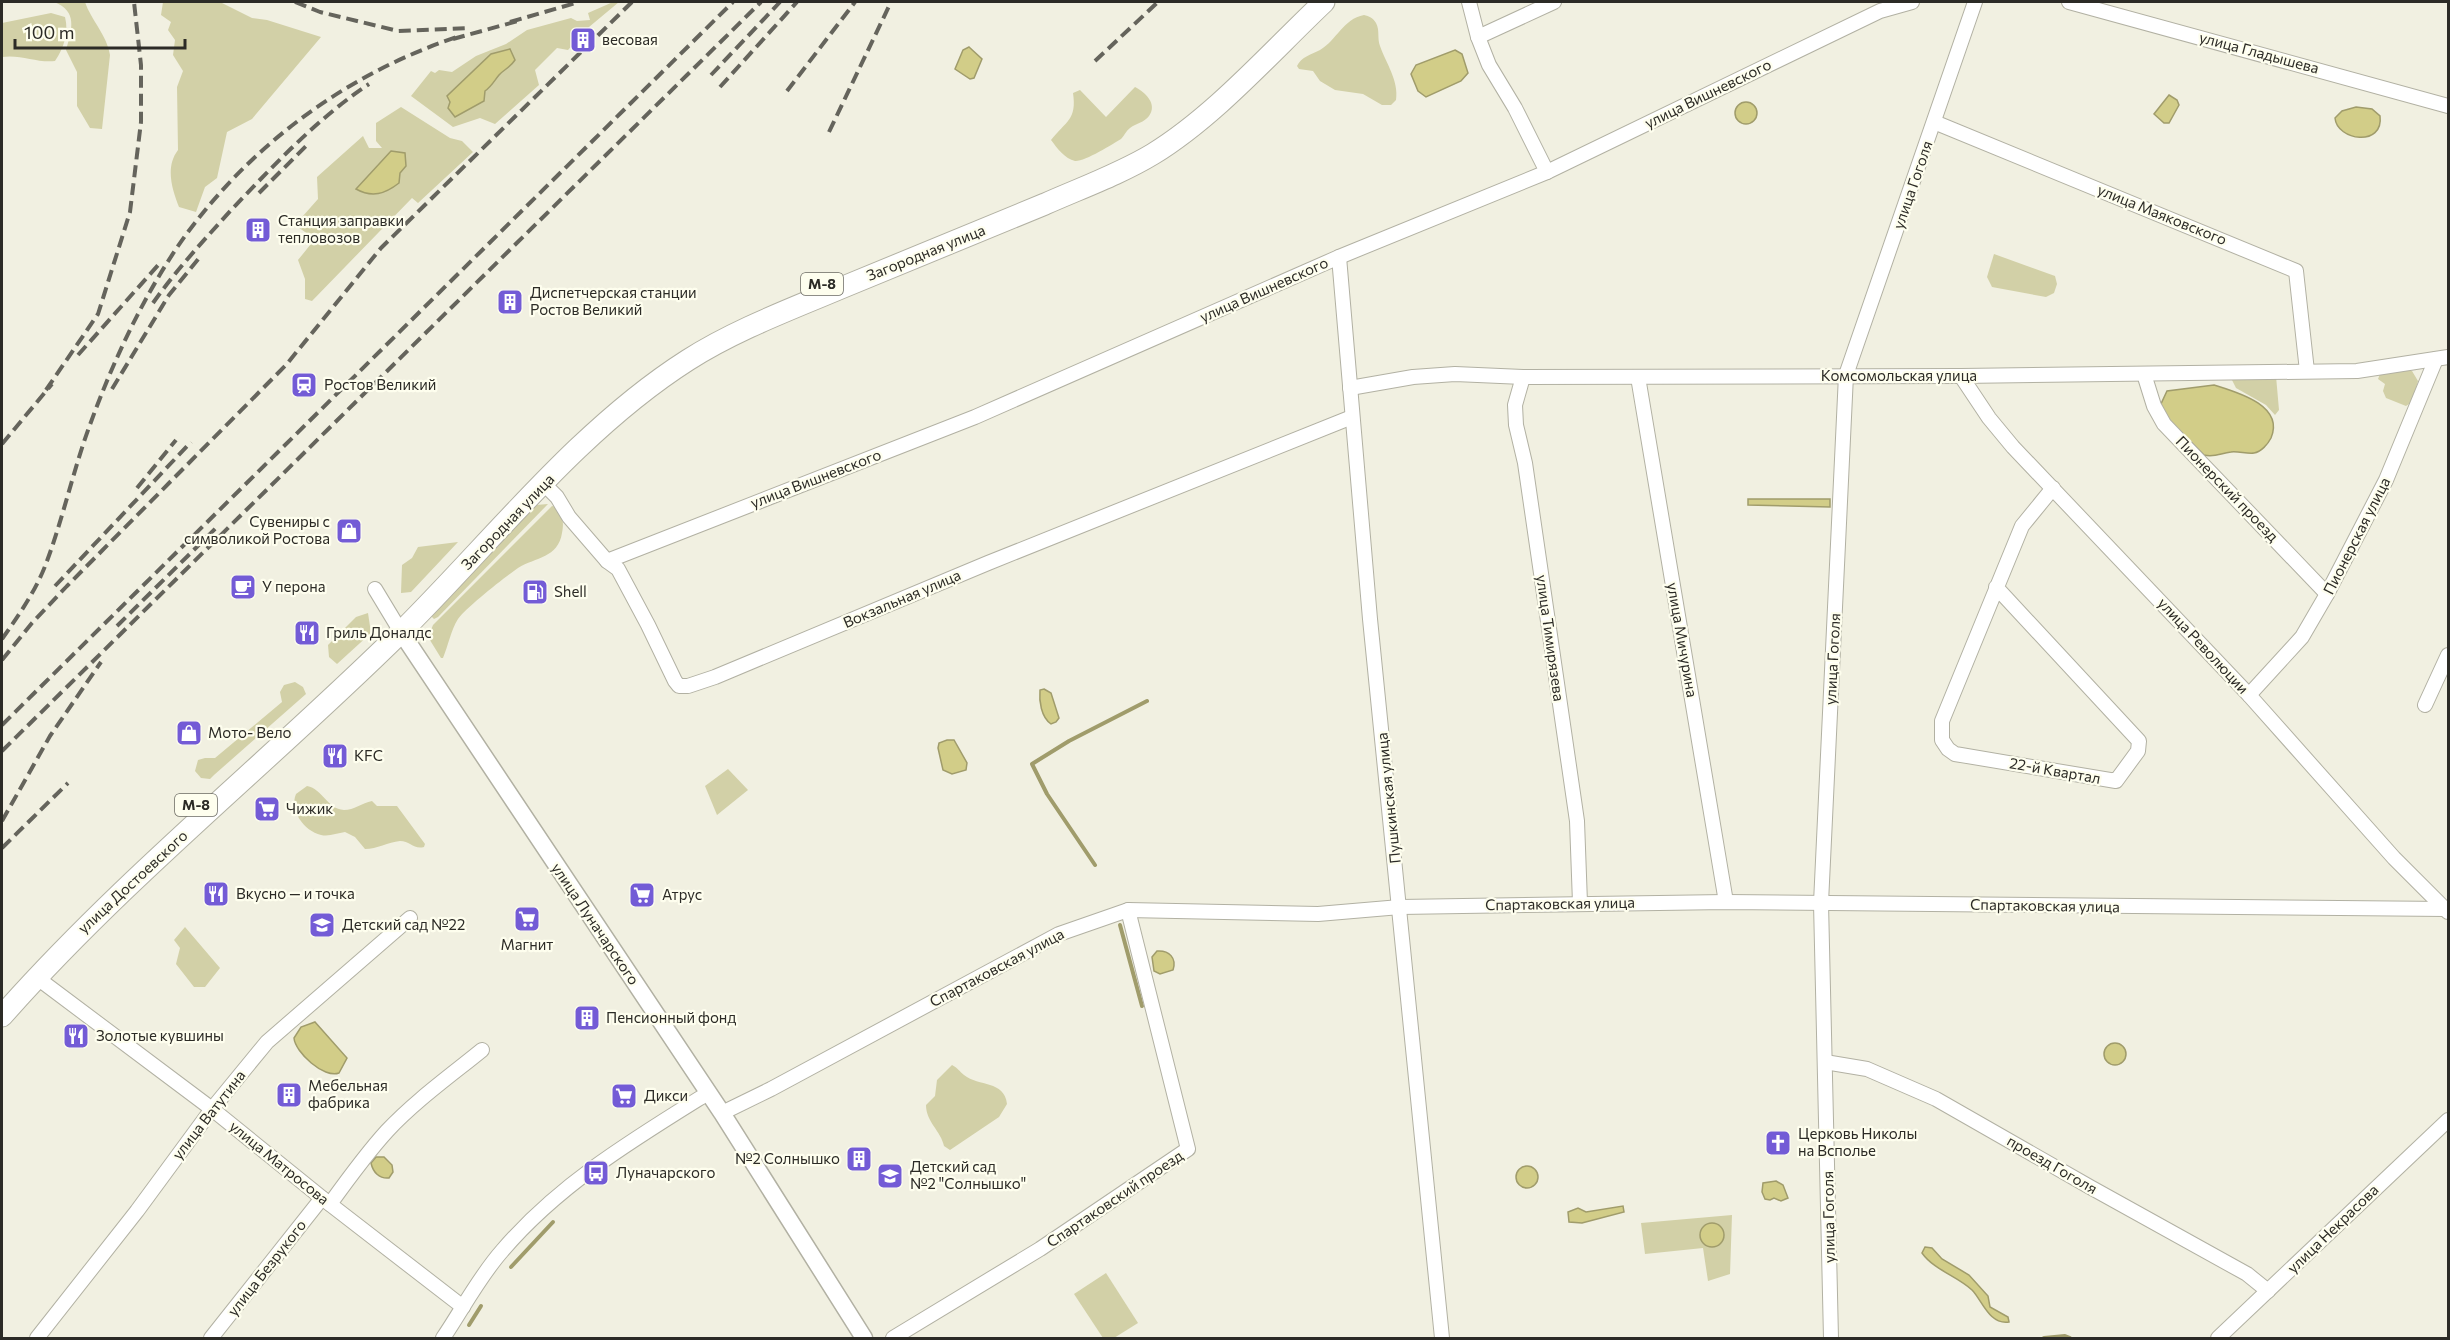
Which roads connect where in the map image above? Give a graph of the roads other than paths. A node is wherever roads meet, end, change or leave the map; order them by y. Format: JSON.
{"nodes":[{"id":1,"x":1306,"y":2,"type":"edge"},
{"id":2,"x":1324,"y":2,"type":"edge"},
{"id":3,"x":1469,"y":2,"type":"edge"},
{"id":4,"x":1554,"y":2,"type":"edge"},
{"id":5,"x":1912,"y":2,"type":"edge"},
{"id":6,"x":1975,"y":2,"type":"edge"},
{"id":7,"x":2069,"y":2,"type":"edge"},
{"id":8,"x":1478,"y":37,"type":"junction"},
{"id":9,"x":2448,"y":106,"type":"edge"},
{"id":10,"x":1934,"y":122,"type":"junction"},
{"id":11,"x":1547,"y":172,"type":"junction"},
{"id":12,"x":1339,"y":257,"type":"junction"},
{"id":13,"x":2442,"y":358,"type":"edge"},
{"id":14,"x":2307,"y":371,"type":"junction"},
{"id":15,"x":2144,"y":374,"type":"junction"},
{"id":16,"x":1846,"y":375,"type":"junction"},
{"id":17,"x":1961,"y":376,"type":"junction"},
{"id":18,"x":1523,"y":377,"type":"junction"},
{"id":19,"x":1638,"y":377,"type":"junction"},
{"id":20,"x":1350,"y":388,"type":"junction"},
{"id":21,"x":1352,"y":417,"type":"junction"},
{"id":22,"x":544,"y":484,"type":"junction"},
{"id":23,"x":2053,"y":488,"type":"junction"},
{"id":24,"x":607,"y":561,"type":"junction"},
{"id":25,"x":1996,"y":587,"type":"junction"},
{"id":26,"x":375,"y":589,"type":"dead end"},
{"id":27,"x":2327,"y":594,"type":"junction"},
{"id":28,"x":399,"y":627,"type":"junction"},
{"id":29,"x":2448,"y":655,"type":"edge"},
{"id":30,"x":2249,"y":695,"type":"junction"},
{"id":31,"x":2425,"y":705,"type":"dead end"},
{"id":32,"x":1726,"y":902,"type":"junction"},
{"id":33,"x":1580,"y":903,"type":"junction"},
{"id":34,"x":1821,"y":903,"type":"junction"},
{"id":35,"x":1400,"y":907,"type":"junction"},
{"id":36,"x":1128,"y":910,"type":"junction"},
{"id":37,"x":2447,"y":911,"type":"edge"},
{"id":38,"x":410,"y":918,"type":"dead end"},
{"id":39,"x":36,"y":977,"type":"junction"},
{"id":40,"x":2,"y":996,"type":"edge"},
{"id":41,"x":2,"y":1016,"type":"edge"},
{"id":42,"x":482,"y":1050,"type":"dead end"},
{"id":43,"x":1825,"y":1062,"type":"junction"},
{"id":44,"x":708,"y":1093,"type":"junction"},
{"id":45,"x":212,"y":1109,"type":"junction"},
{"id":46,"x":722,"y":1113,"type":"junction"},
{"id":47,"x":2448,"y":1120,"type":"edge"},
{"id":48,"x":326,"y":1201,"type":"junction"},
{"id":49,"x":2268,"y":1291,"type":"junction"},
{"id":50,"x":463,"y":1307,"type":"junction"},
{"id":51,"x":2223,"y":1337,"type":"edge"},
{"id":52,"x":37,"y":1338,"type":"edge"},
{"id":53,"x":211,"y":1338,"type":"edge"},
{"id":54,"x":443,"y":1338,"type":"edge"},
{"id":55,"x":864,"y":1338,"type":"edge"},
{"id":56,"x":892,"y":1338,"type":"edge"},
{"id":57,"x":1442,"y":1338,"type":"edge"},
{"id":58,"x":1831,"y":1338,"type":"edge"}],
"edges":[{"from":1,"to":28,"type":"highway","name":"Загородная улица","number":"М-8"},
{"from":2,"to":22,"type":"highway","name":"Загородная улица","number":"М-8"},
{"from":3,"to":8,"type":"street"},
{"from":4,"to":8,"type":"street"},
{"from":5,"to":11,"type":"street","name":"улица Вишневского"},
{"from":6,"to":10,"type":"street","name":"улица Гоголя"},
{"from":7,"to":9,"type":"street","name":"улица Гладышева"},
{"from":8,"to":11,"type":"street"},
{"from":10,"to":14,"type":"street","name":"улица Маяковского"},
{"from":10,"to":16,"type":"street","name":"улица Гоголя"},
{"from":11,"to":12,"type":"street","name":"улица Вишневского"},
{"from":12,"to":20,"type":"street","name":"Пушкинская улица"},
{"from":12,"to":24,"type":"street","name":"улица Вишневского"},
{"from":13,"to":14,"type":"street","name":"Комсомольская улица"},
{"from":13,"to":27,"type":"street","name":"Пионерская улица"},
{"from":14,"to":15,"type":"street","name":"Комсомольская улица"},
{"from":15,"to":17,"type":"street","name":"Комсомольская улица"},
{"from":15,"to":27,"type":"street","name":"Пионерский проезд"},
{"from":16,"to":17,"type":"street","name":"Комсомольская улица"},
{"from":16,"to":19,"type":"street","name":"Комсомольская улица"},
{"from":16,"to":34,"type":"street","name":"улица Гоголя"},
{"from":17,"to":23,"type":"street","name":"улица Революции"},
{"from":18,"to":19,"type":"street","name":"Комсомольская улица"},
{"from":18,"to":20,"type":"street","name":"Комсомольская улица"},
{"from":18,"to":33,"type":"street","name":"улица Тимирязева"},
{"from":19,"to":32,"type":"street","name":"улица Мичурина"},
{"from":20,"to":21,"type":"street","name":"Пушкинская улица"},
{"from":21,"to":24,"type":"street","name":"Вокзальная улица"},
{"from":21,"to":35,"type":"street","name":"Пушкинская улица"},
{"from":22,"to":24,"type":"street","name":"Вокзальная улица"},
{"from":22,"to":28,"type":"highway","name":"Загородная улица","number":"М-8"},
{"from":23,"to":25,"type":"street","name":"22-й Квартал"},
{"from":23,"to":30,"type":"street","name":"улица Революции"},
{"from":25,"to":25,"type":"street","name":"22-й Квартал"},
{"from":26,"to":28,"type":"street"},
{"from":27,"to":30,"type":"street","name":"Пионерская улица"},
{"from":28,"to":39,"type":"highway","name":"улица Достоевского","number":"М-8"},
{"from":28,"to":40,"type":"highway","name":"улица Достоевского","number":"М-8"},
{"from":28,"to":44,"type":"street","name":"улица Луначарского"},
{"from":29,"to":31,"type":"street"},
{"from":30,"to":37,"type":"street","name":"улица Революции"},
{"from":32,"to":33,"type":"street","name":"Спартаковская улица"},
{"from":32,"to":34,"type":"street","name":"Спартаковская улица"},
{"from":33,"to":35,"type":"street","name":"Спартаковская улица"},
{"from":34,"to":37,"type":"street","name":"Спартаковская улица"},
{"from":34,"to":43,"type":"street","name":"улица Гоголя"},
{"from":35,"to":36,"type":"street","name":"Спартаковская улица"},
{"from":35,"to":57,"type":"street","name":"Пушкинская улица"},
{"from":36,"to":46,"type":"street","name":"Спартаковская улица"},
{"from":36,"to":56,"type":"street","name":"Спартаковский проезд"},
{"from":38,"to":45,"type":"street","name":"улица Ватутина"},
{"from":39,"to":41,"type":"highway","name":"улица Достоевского","number":"М-8"},
{"from":39,"to":45,"type":"street","name":"улица Матросова"},
{"from":42,"to":48,"type":"street"},
{"from":43,"to":49,"type":"street","name":"проезд Гоголя"},
{"from":43,"to":58,"type":"street","name":"улица Гоголя"},
{"from":44,"to":46,"type":"street","name":"улица Луначарского"},
{"from":44,"to":50,"type":"street"},
{"from":45,"to":48,"type":"street","name":"улица Матросова"},
{"from":45,"to":52,"type":"street","name":"улица Ватутина"},
{"from":46,"to":55,"type":"street","name":"улица Луначарского"},
{"from":47,"to":49,"type":"street","name":"улица Некрасова"},
{"from":48,"to":50,"type":"street","name":"улица Матросова"},
{"from":48,"to":53,"type":"street","name":"улица Безрукого"},
{"from":49,"to":51,"type":"street","name":"улица Некрасова"},
{"from":50,"to":54,"type":"street"}]}
